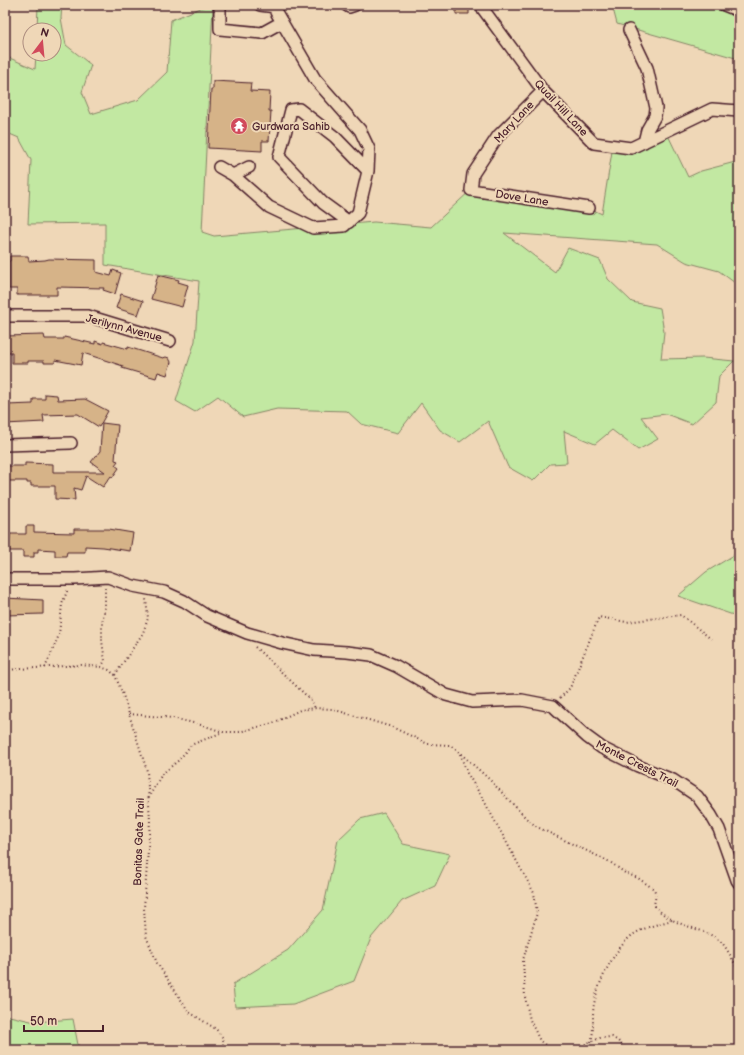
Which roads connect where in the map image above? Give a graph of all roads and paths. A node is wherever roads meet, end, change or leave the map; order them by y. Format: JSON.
{"nodes":[{"id":1,"x":220,"y":5,"type":"edge"},
{"id":2,"x":260,"y":5,"type":"edge"},
{"id":3,"x":346,"y":5,"type":"edge"},
{"id":4,"x":355,"y":5,"type":"edge"},
{"id":5,"x":483,"y":5,"type":"edge"},
{"id":6,"x":724,"y":5,"type":"edge"},
{"id":7,"x":276,"y":6,"type":"edge"},
{"id":8,"x":739,"y":11,"type":"edge"},
{"id":9,"x":282,"y":22,"type":"junction"},
{"id":10,"x":629,"y":30,"type":"dead end"},
{"id":11,"x":543,"y":91,"type":"junction"},
{"id":12,"x":739,"y":111,"type":"edge"},
{"id":13,"x":644,"y":142,"type":"junction"},
{"id":14,"x":219,"y":167,"type":"dead end"},
{"id":15,"x":249,"y":167,"type":"dead end"},
{"id":16,"x":368,"y":171,"type":"junction"},
{"id":17,"x":473,"y":174,"type":"joint"},
{"id":18,"x":233,"y":175,"type":"junction"},
{"id":19,"x":589,"y":208,"type":"dead end"},
{"id":20,"x":349,"y":222,"type":"junction"},
{"id":21,"x":5,"y":316,"type":"edge"},
{"id":22,"x":170,"y":341,"type":"dead end"},
{"id":23,"x":71,"y":443,"type":"dead end"},
{"id":24,"x":5,"y":445,"type":"edge"},
{"id":25,"x":106,"y":577,"type":"junction"},
{"id":26,"x":5,"y":579,"type":"edge"},
{"id":27,"x":72,"y":579,"type":"junction"},
{"id":28,"x":144,"y":588,"type":"junction"},
{"id":29,"x":251,"y":635,"type":"junction"},
{"id":30,"x":711,"y":639,"type":"dead end"},
{"id":31,"x":101,"y":667,"type":"junction"},
{"id":32,"x":45,"y":668,"type":"junction"},
{"id":33,"x":5,"y":670,"type":"edge"},
{"id":34,"x":115,"y":675,"type":"junction"},
{"id":35,"x":553,"y":706,"type":"junction"},
{"id":36,"x":315,"y":708,"type":"junction"},
{"id":37,"x":129,"y":714,"type":"junction"},
{"id":38,"x":223,"y":732,"type":"junction"},
{"id":39,"x":459,"y":752,"type":"junction"},
{"id":40,"x":149,"y":796,"type":"junction"},
{"id":41,"x":739,"y":883,"type":"edge"},
{"id":42,"x":672,"y":920,"type":"junction"},
{"id":43,"x":739,"y":971,"type":"edge"},
{"id":44,"x":591,"y":1042,"type":"junction"},
{"id":45,"x":224,"y":1050,"type":"edge"},
{"id":46,"x":552,"y":1050,"type":"edge"},
{"id":47,"x":570,"y":1050,"type":"edge"},
{"id":48,"x":635,"y":1050,"type":"edge"}],
"edges":[{"from":1,"to":9,"type":"street"},
{"from":2,"to":7,"type":"street"},
{"from":3,"to":4,"type":"street"},
{"from":5,"to":11,"type":"street","name":"Quail Hill Lane"},
{"from":6,"to":8,"type":"street"},
{"from":7,"to":9,"type":"street"},
{"from":9,"to":16,"type":"street"},
{"from":10,"to":13,"type":"street"},
{"from":11,"to":13,"type":"street","name":"Quail Hill Lane"},
{"from":11,"to":17,"type":"street","name":"Mary Lane"},
{"from":12,"to":13,"type":"street","name":"Quail Hill Lane"},
{"from":14,"to":18,"type":"street"},
{"from":15,"to":18,"type":"street"},
{"from":16,"to":20,"type":"street"},
{"from":16,"to":20,"type":"street"},
{"from":17,"to":19,"type":"street","name":"Dove Lane"},
{"from":18,"to":20,"type":"street"},
{"from":21,"to":22,"type":"street","name":"Jerilynn Avenue"},
{"from":23,"to":24,"type":"street"},
{"from":25,"to":27,"type":"street"},
{"from":25,"to":28,"type":"street"},
{"from":25,"to":31,"type":"path"},
{"from":26,"to":27,"type":"street"},
{"from":27,"to":32,"type":"path"},
{"from":28,"to":29,"type":"street"},
{"from":28,"to":34,"type":"path"},
{"from":29,"to":35,"type":"street"},
{"from":29,"to":36,"type":"path"},
{"from":30,"to":35,"type":"path"},
{"from":31,"to":32,"type":"path"},
{"from":31,"to":34,"type":"path"},
{"from":32,"to":33,"type":"path"},
{"from":34,"to":37,"type":"path","name":"Bonitas Gate Trail"},
{"from":35,"to":41,"type":"street","name":"Monte Crests Trail"},
{"from":36,"to":38,"type":"path"},
{"from":36,"to":39,"type":"path"},
{"from":37,"to":38,"type":"path"},
{"from":37,"to":40,"type":"path","name":"Bonitas Gate Trail"},
{"from":38,"to":40,"type":"path"},
{"from":39,"to":42,"type":"path"},
{"from":39,"to":46,"type":"path"},
{"from":40,"to":45,"type":"path","name":"Bonitas Gate Trail"},
{"from":42,"to":43,"type":"path"},
{"from":42,"to":44,"type":"path"},
{"from":44,"to":47,"type":"path"},
{"from":44,"to":48,"type":"path"}]}
